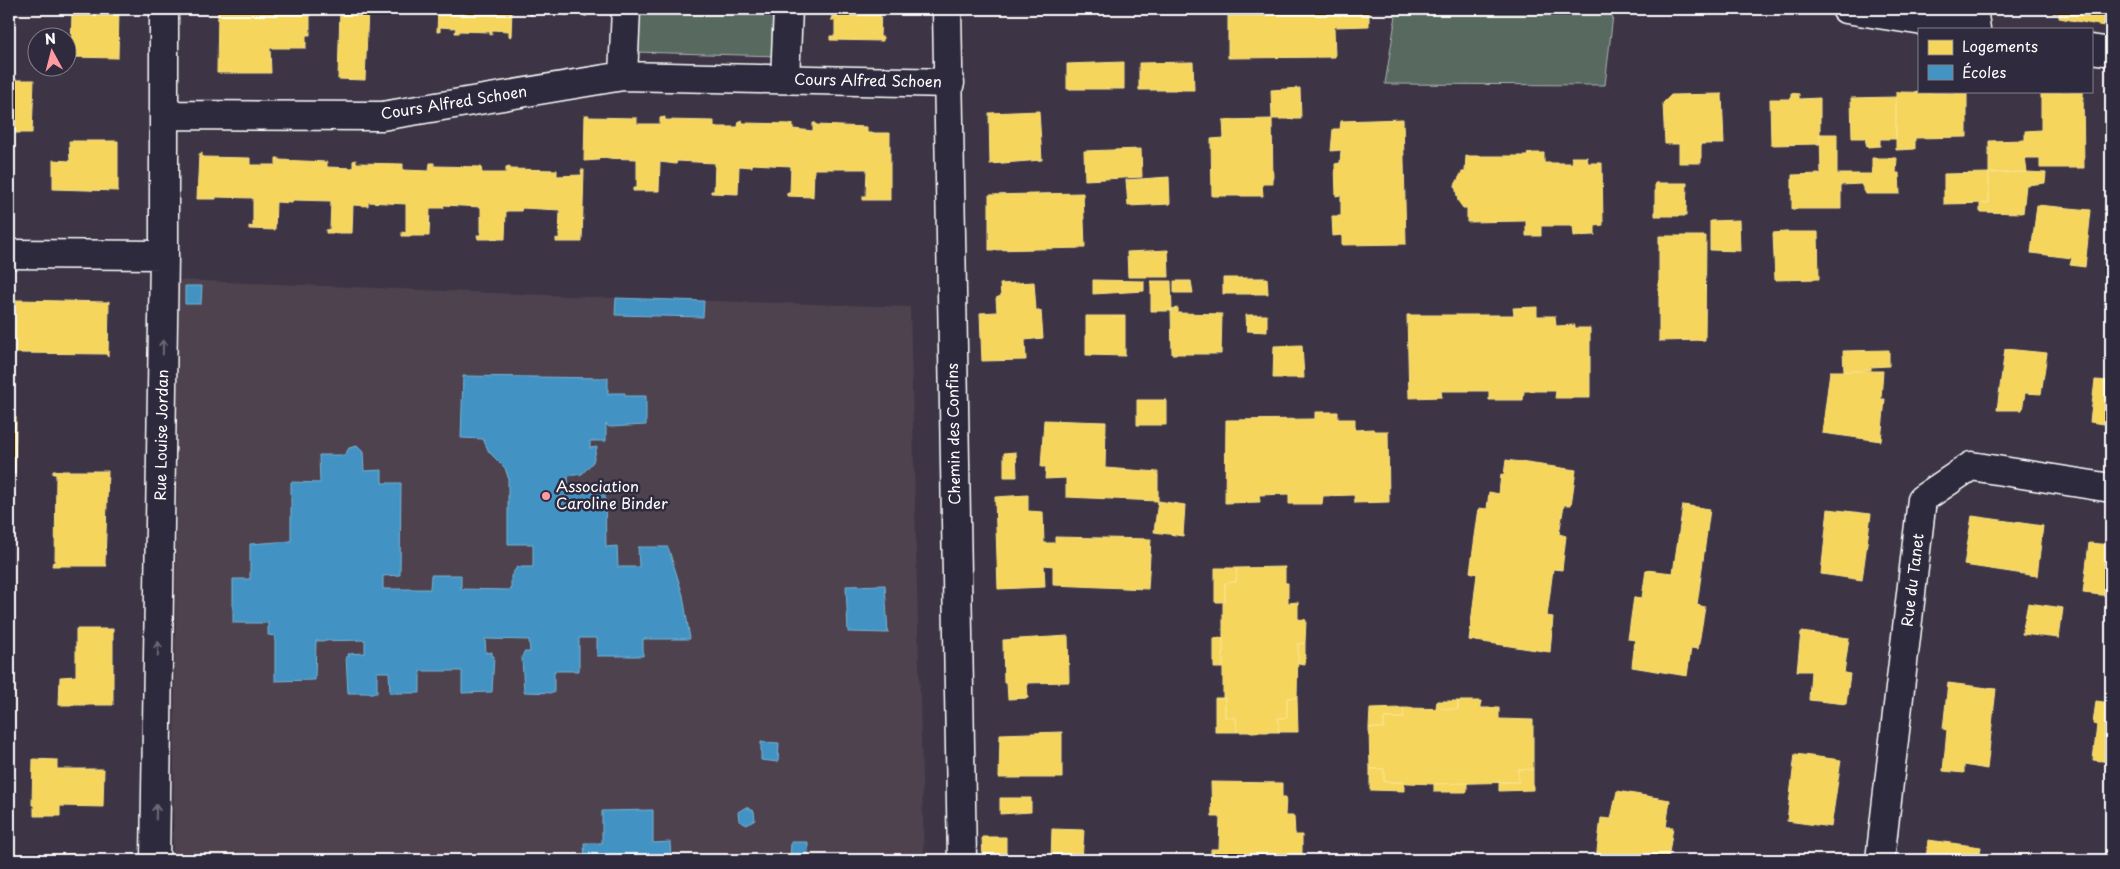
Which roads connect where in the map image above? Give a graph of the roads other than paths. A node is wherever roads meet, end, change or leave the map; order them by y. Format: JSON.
{"nodes":[{"id":1,"x":164,"y":9,"type":"edge"},
{"id":2,"x":626,"y":9,"type":"edge"},
{"id":3,"x":788,"y":9,"type":"edge"},
{"id":4,"x":947,"y":9,"type":"edge"},
{"id":5,"x":1846,"y":9,"type":"edge"},
{"id":6,"x":1973,"y":9,"type":"edge"},
{"id":7,"x":1969,"y":28,"type":"edge"},
{"id":8,"x":1975,"y":28,"type":"edge"},
{"id":9,"x":2092,"y":48,"type":"edge"},
{"id":10,"x":2111,"y":52,"type":"edge"},
{"id":11,"x":623,"y":76,"type":"junction"},
{"id":12,"x":785,"y":80,"type":"junction"},
{"id":13,"x":950,"y":83,"type":"junction"},
{"id":14,"x":164,"y":115,"type":"junction"},
{"id":15,"x":9,"y":254,"type":"edge"},
{"id":16,"x":164,"y":255,"type":"junction"},
{"id":17,"x":2111,"y":488,"type":"edge"},
{"id":18,"x":155,"y":860,"type":"edge"},
{"id":19,"x":962,"y":860,"type":"edge"},
{"id":20,"x":1880,"y":860,"type":"edge"}],
"edges":[{"from":1,"to":14,"type":"street","name":"Rue Louise Jordan"},
{"from":2,"to":11,"type":"street"},
{"from":3,"to":12,"type":"street","name":"Cours Alfred Schoen"},
{"from":4,"to":13,"type":"street","name":"Chemin des Confins"},
{"from":5,"to":7,"type":"street"},
{"from":6,"to":8,"type":"street"},
{"from":9,"to":10,"type":"street"},
{"from":11,"to":12,"type":"street","name":"Cours Alfred Schoen"},
{"from":11,"to":14,"type":"street","name":"Cours Alfred Schoen"},
{"from":12,"to":13,"type":"street","name":"Cours Alfred Schoen"},
{"from":13,"to":19,"type":"street","name":"Chemin des Confins"},
{"from":14,"to":16,"type":"street","name":"Rue Louise Jordan"},
{"from":15,"to":16,"type":"street"},
{"from":18,"to":16,"type":"street","name":"Rue Louise Jordan","one_way":true},
{"from":17,"to":20,"type":"street","name":"Rue du Tanet"}]}
